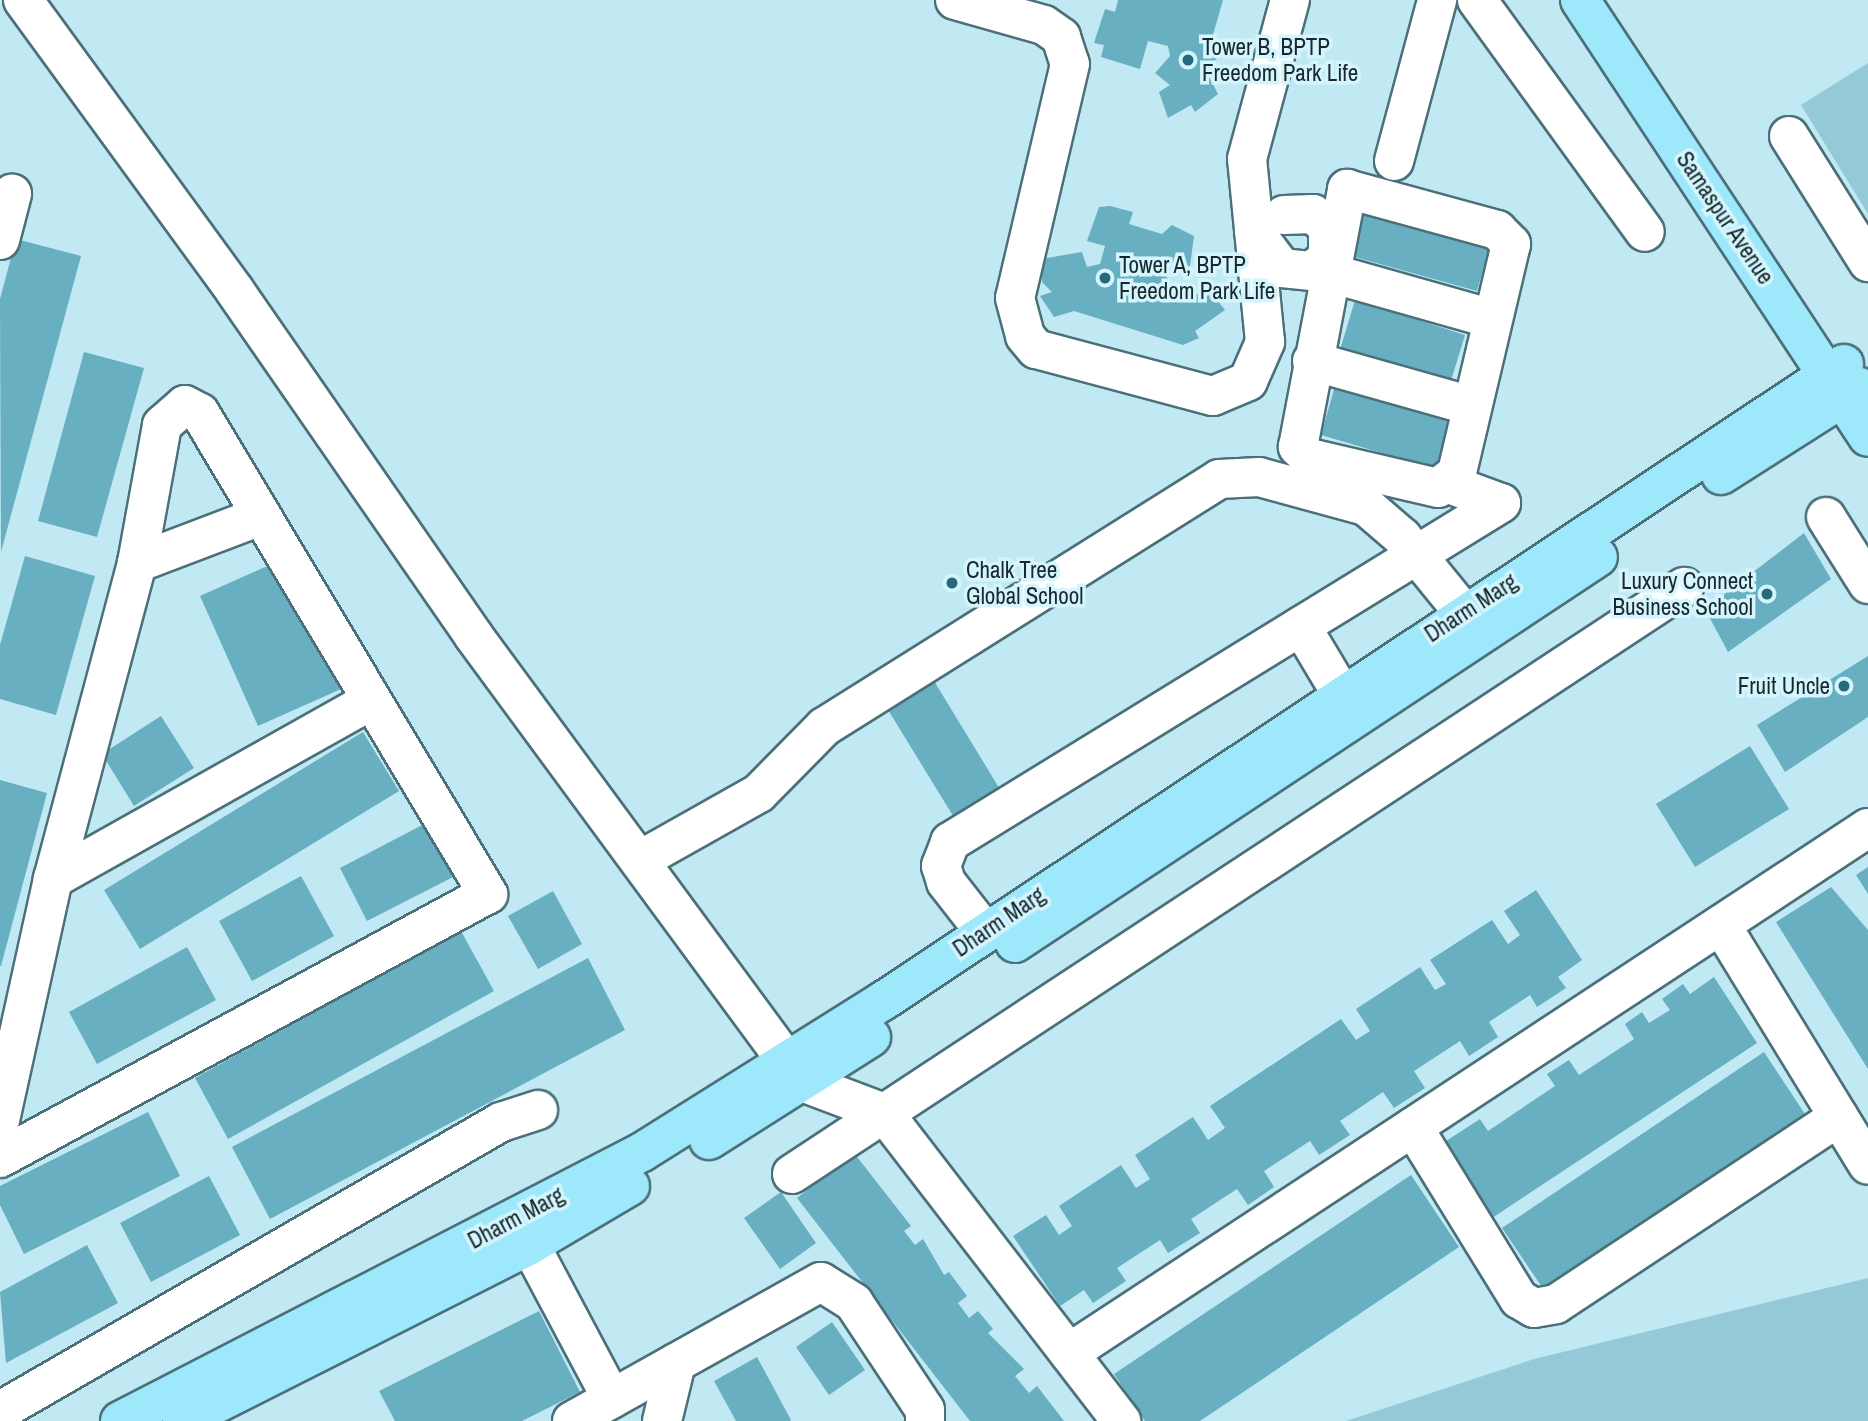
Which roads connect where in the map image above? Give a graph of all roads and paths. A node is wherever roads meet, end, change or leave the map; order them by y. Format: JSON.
{"nodes":[{"id":1,"x":23,"y":0,"type":"edge"},
{"id":2,"x":955,"y":0,"type":"edge"},
{"id":3,"x":1290,"y":0,"type":"edge"},
{"id":4,"x":1437,"y":0,"type":"edge"},
{"id":5,"x":1477,"y":0,"type":"edge"},
{"id":6,"x":1580,"y":0,"type":"edge"},
{"id":7,"x":1611,"y":0,"type":"edge"},
{"id":8,"x":1789,"y":136,"type":"dead end"},
{"id":9,"x":1394,"y":161,"type":"dead end"},
{"id":10,"x":12,"y":194,"type":"dead end"},
{"id":11,"x":1645,"y":232,"type":"dead end"},
{"id":12,"x":0,"y":240,"type":"edge"},
{"id":13,"x":1868,"y":261,"type":"edge"},
{"id":14,"x":1329,"y":273,"type":"junction"},
{"id":15,"x":1493,"y":319,"type":"junction"},
{"id":16,"x":1312,"y":361,"type":"junction"},
{"id":17,"x":1848,"y":385,"type":"edge"},
{"id":18,"x":1472,"y":406,"type":"junction"},
{"id":19,"x":1868,"y":437,"type":"edge"},
{"id":20,"x":1449,"y":484,"type":"junction"},
{"id":21,"x":261,"y":516,"type":"junction"},
{"id":22,"x":1826,"y":517,"type":"dead end"},
{"id":23,"x":1417,"y":556,"type":"junction"},
{"id":24,"x":137,"y":563,"type":"junction"},
{"id":25,"x":1868,"y":584,"type":"edge"},
{"id":26,"x":1685,"y":587,"type":"dead end"},
{"id":27,"x":1464,"y":612,"type":"junction"},
{"id":28,"x":1301,"y":626,"type":"junction"},
{"id":29,"x":1341,"y":693,"type":"junction"},
{"id":30,"x":369,"y":702,"type":"junction"},
{"id":31,"x":1868,"y":828,"type":"edge"},
{"id":32,"x":642,"y":859,"type":"junction"},
{"id":33,"x":53,"y":879,"type":"junction"},
{"id":34,"x":1721,"y":925,"type":"junction"},
{"id":35,"x":985,"y":932,"type":"junction"},
{"id":36,"x":12,"y":1011,"type":"edge"},
{"id":37,"x":794,"y":1071,"type":"junction"},
{"id":38,"x":538,"y":1110,"type":"dead end"},
{"id":39,"x":884,"y":1113,"type":"junction"},
{"id":40,"x":1839,"y":1117,"type":"junction"},
{"id":41,"x":0,"y":1120,"type":"edge"},
{"id":42,"x":1413,"y":1127,"type":"junction"},
{"id":43,"x":0,"y":1158,"type":"edge"},
{"id":44,"x":1868,"y":1165,"type":"edge"},
{"id":45,"x":792,"y":1174,"type":"dead end"},
{"id":46,"x":530,"y":1245,"type":"junction"},
{"id":47,"x":1069,"y":1353,"type":"junction"},
{"id":48,"x":676,"y":1363,"type":"junction"},
{"id":49,"x":612,"y":1399,"type":"junction"},
{"id":50,"x":0,"y":1411,"type":"edge"},
{"id":51,"x":120,"y":1421,"type":"edge"},
{"id":52,"x":182,"y":1421,"type":"edge"},
{"id":53,"x":572,"y":1421,"type":"edge"},
{"id":54,"x":662,"y":1421,"type":"edge"},
{"id":55,"x":925,"y":1421,"type":"edge"},
{"id":56,"x":1121,"y":1421,"type":"edge"}],
"edges":[{"from":1,"to":32,"type":"street"},
{"from":2,"to":3,"type":"street"},
{"from":4,"to":9,"type":"street"},
{"from":5,"to":11,"type":"street"},
{"from":6,"to":17,"type":"main road","name":"Samaspur Avenue"},
{"from":7,"to":17,"type":"main road","name":"Samaspur Avenue"},
{"from":8,"to":13,"type":"street"},
{"from":10,"to":12,"type":"street"},
{"from":14,"to":15,"type":"street"},
{"from":14,"to":15,"type":"street"},
{"from":14,"to":16,"type":"street"},
{"from":15,"to":18,"type":"street"},
{"from":16,"to":18,"type":"street"},
{"from":16,"to":20,"type":"street"},
{"from":17,"to":19,"type":"main road","name":"Samaspur Avenue"},
{"from":17,"to":27,"type":"main road","name":"Dharm Marg"},
{"from":17,"to":37,"type":"main road","name":"Dharm Marg"},
{"from":18,"to":20,"type":"street"},
{"from":20,"to":23,"type":"street"},
{"from":21,"to":24,"type":"street"},
{"from":21,"to":24,"type":"street"},
{"from":21,"to":30,"type":"street"},
{"from":22,"to":25,"type":"street"},
{"from":23,"to":27,"type":"street"},
{"from":23,"to":28,"type":"street"},
{"from":23,"to":32,"type":"street"},
{"from":24,"to":33,"type":"street"},
{"from":26,"to":39,"type":"street"},
{"from":27,"to":29,"type":"main road","name":"Dharm Marg"},
{"from":28,"to":29,"type":"street"},
{"from":28,"to":35,"type":"street"},
{"from":29,"to":35,"type":"main road","name":"Dharm Marg"},
{"from":30,"to":33,"type":"street"},
{"from":30,"to":43,"type":"street"},
{"from":31,"to":34,"type":"street"},
{"from":32,"to":37,"type":"street"},
{"from":33,"to":36,"type":"street"},
{"from":34,"to":40,"type":"street"},
{"from":34,"to":42,"type":"street"},
{"from":35,"to":37,"type":"main road","name":"Dharm Marg"},
{"from":36,"to":41,"type":"street"},
{"from":37,"to":39,"type":"street"},
{"from":37,"to":46,"type":"main road","name":"Dharm Marg"},
{"from":37,"to":51,"type":"main road","name":"Dharm Marg"},
{"from":38,"to":50,"type":"street"},
{"from":39,"to":45,"type":"street"},
{"from":39,"to":47,"type":"street"},
{"from":40,"to":42,"type":"street"},
{"from":40,"to":44,"type":"street"},
{"from":42,"to":47,"type":"street"},
{"from":46,"to":49,"type":"street"},
{"from":46,"to":52,"type":"main road","name":"Dharm Marg"},
{"from":47,"to":56,"type":"street"},
{"from":48,"to":49,"type":"street"},
{"from":48,"to":54,"type":"street"},
{"from":48,"to":55,"type":"street"},
{"from":49,"to":53,"type":"street"}]}
